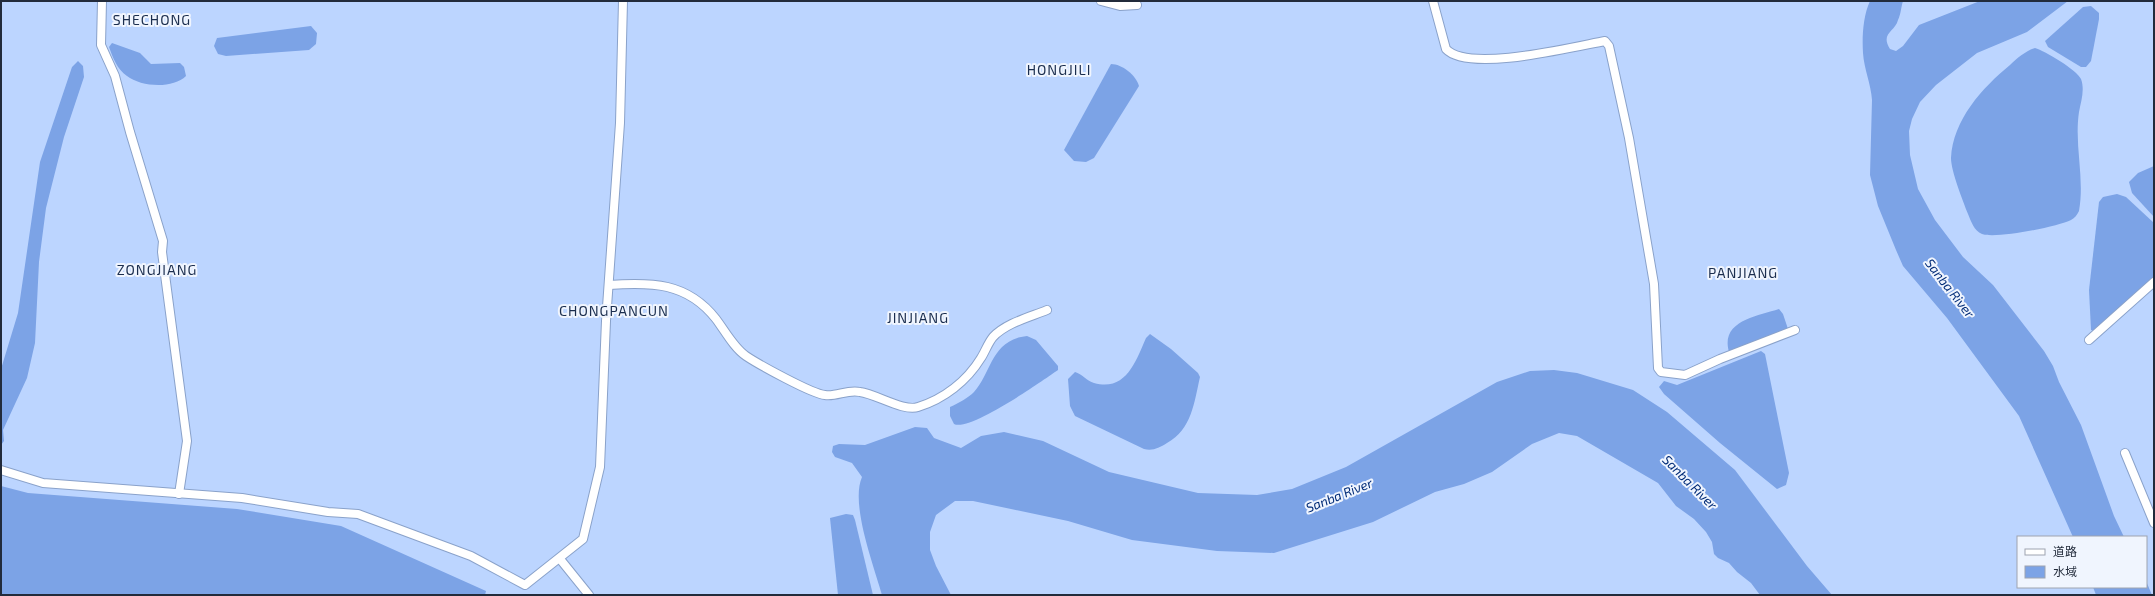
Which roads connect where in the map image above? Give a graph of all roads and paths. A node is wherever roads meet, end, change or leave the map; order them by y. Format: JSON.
{"nodes":[{"id":1,"x":102,"y":1,"type":"edge"},
{"id":2,"x":622,"y":1,"type":"edge"},
{"id":3,"x":1101,"y":1,"type":"edge"},
{"id":4,"x":1433,"y":1,"type":"edge"},
{"id":5,"x":1137,"y":5,"type":"dead end"},
{"id":6,"x":2154,"y":282,"type":"edge"},
{"id":7,"x":609,"y":285,"type":"junction"},
{"id":8,"x":1047,"y":310,"type":"dead end"},
{"id":9,"x":1794,"y":330,"type":"dead end"},
{"id":10,"x":2089,"y":340,"type":"dead end"},
{"id":11,"x":2125,"y":453,"type":"dead end"},
{"id":12,"x":1,"y":470,"type":"edge"},
{"id":13,"x":178,"y":494,"type":"junction"},
{"id":14,"x":2154,"y":523,"type":"edge"},
{"id":15,"x":560,"y":559,"type":"junction"},
{"id":16,"x":589,"y":595,"type":"edge"}],
"edges":[{"from":1,"to":13,"type":"street"},
{"from":2,"to":7,"type":"street"},
{"from":3,"to":5,"type":"street"},
{"from":4,"to":9,"type":"street"},
{"from":6,"to":10,"type":"street"},
{"from":7,"to":8,"type":"street"},
{"from":7,"to":15,"type":"street"},
{"from":11,"to":14,"type":"street"},
{"from":12,"to":13,"type":"street"},
{"from":13,"to":15,"type":"street"},
{"from":15,"to":16,"type":"street"}]}
